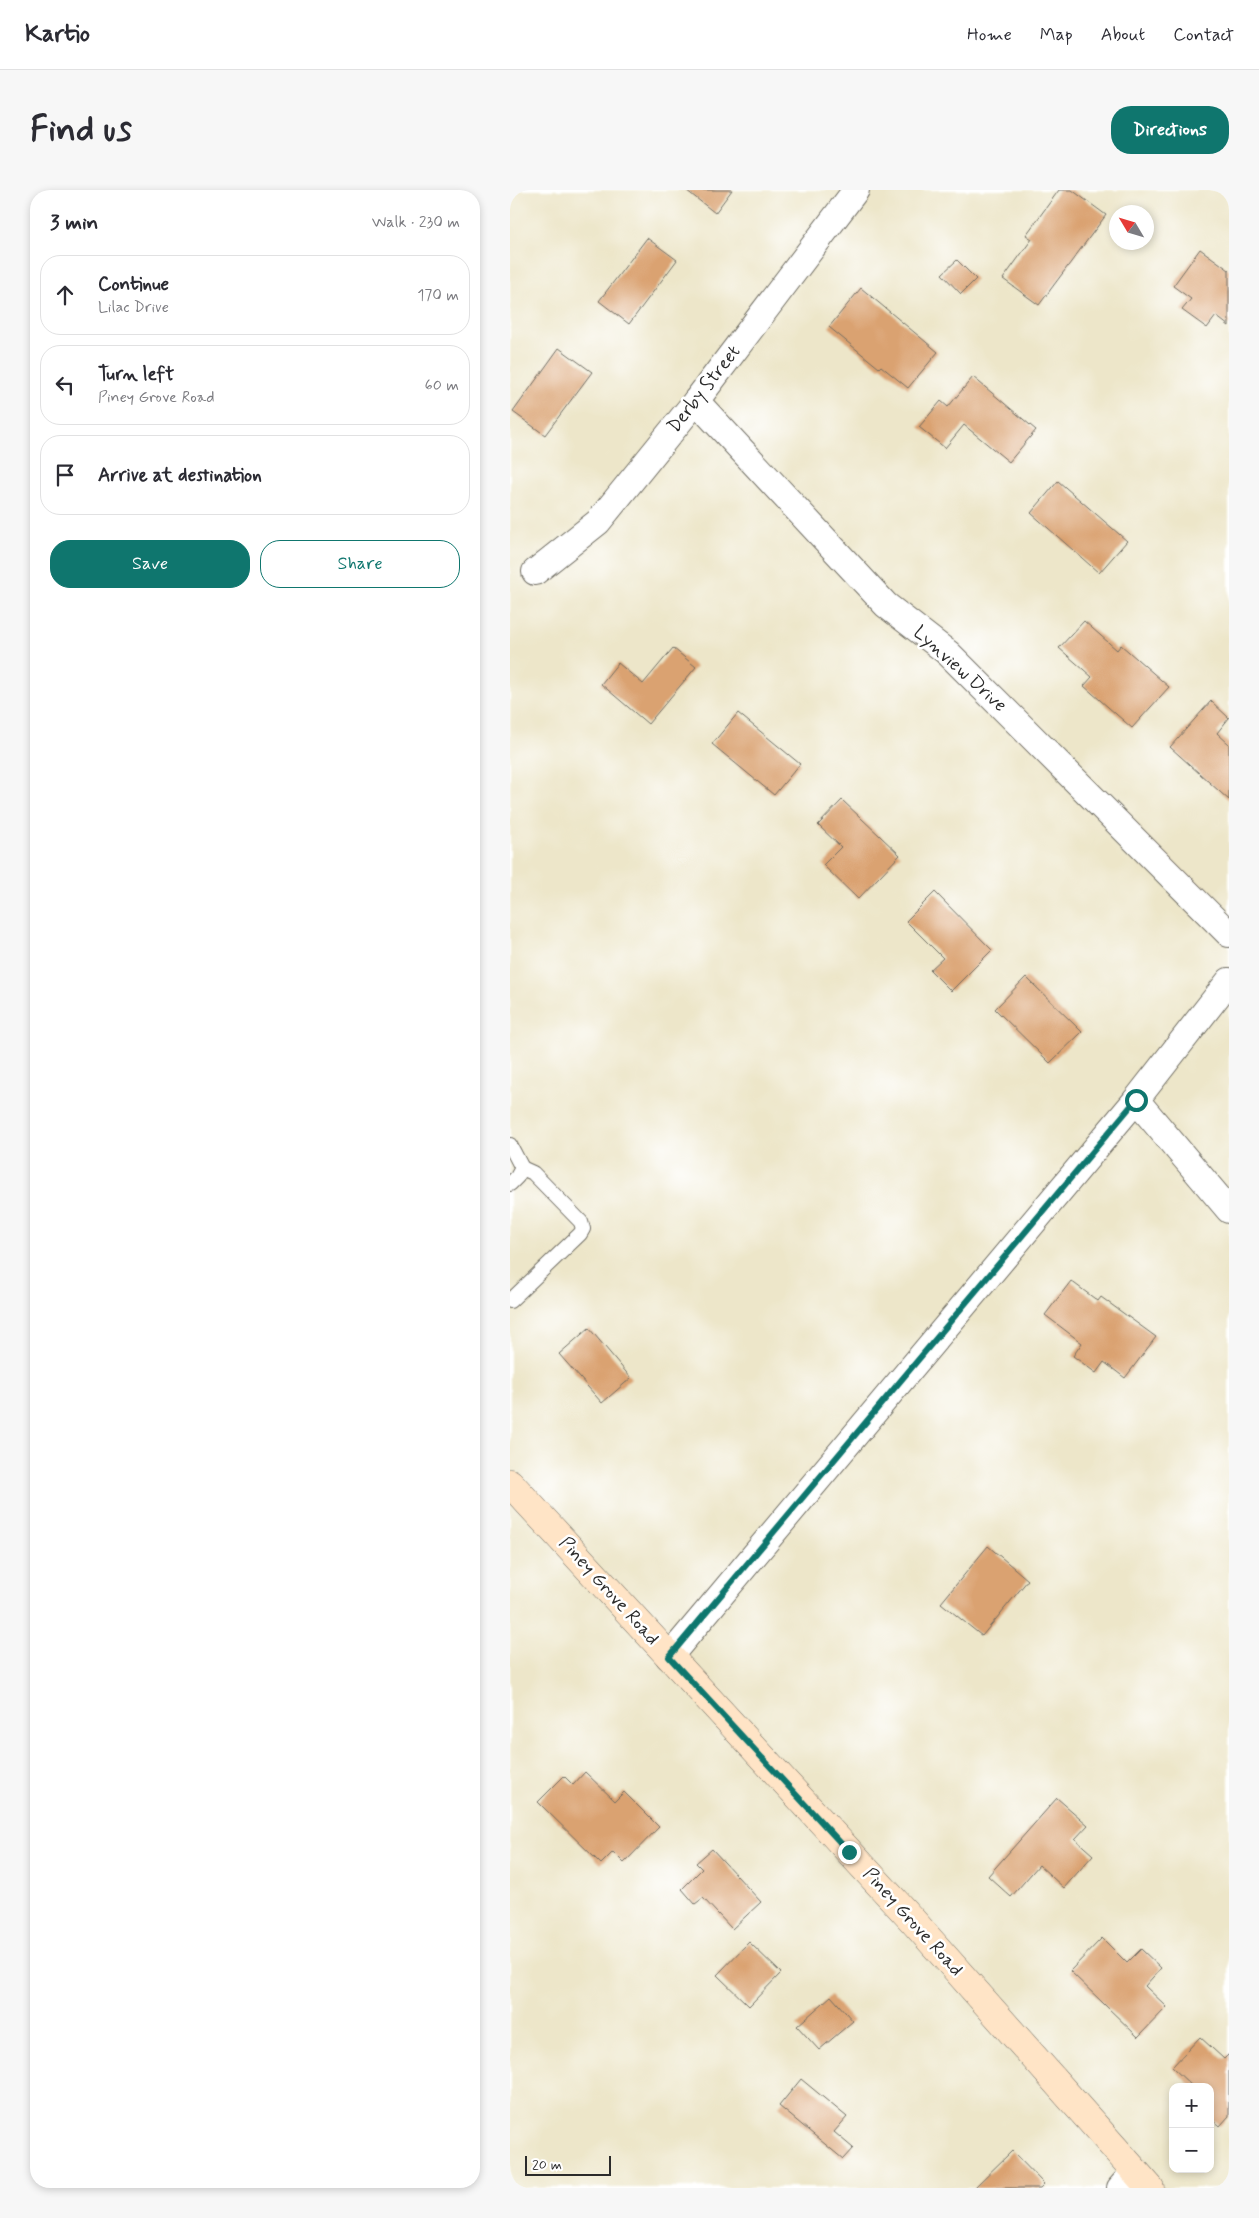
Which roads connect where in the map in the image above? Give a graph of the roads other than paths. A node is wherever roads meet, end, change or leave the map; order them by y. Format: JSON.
{"nodes":[{"id":1,"x":856,"y":190,"type":"edge"},
{"id":2,"x":696,"y":401,"type":"junction"},
{"id":3,"x":535,"y":572,"type":"dead end"},
{"id":4,"x":1229,"y":934,"type":"edge"},
{"id":5,"x":1229,"y":981,"type":"edge"},
{"id":6,"x":1136,"y":1100,"type":"junction"},
{"id":7,"x":510,"y":1145,"type":"edge"},
{"id":8,"x":522,"y":1168,"type":"junction"},
{"id":9,"x":510,"y":1184,"type":"edge"},
{"id":10,"x":1229,"y":1210,"type":"edge"},
{"id":11,"x":510,"y":1301,"type":"edge"},
{"id":12,"x":510,"y":1483,"type":"edge"},
{"id":13,"x":669,"y":1657,"type":"junction"},
{"id":14,"x":1135,"y":2182,"type":"edge"}],
"edges":[{"from":1,"to":2,"type":"street","name":"Derby Street"},
{"from":2,"to":3,"type":"street","name":"Derby Street"},
{"from":2,"to":4,"type":"street","name":"Lynview Drive"},
{"from":5,"to":6,"type":"street"},
{"from":6,"to":10,"type":"street"},
{"from":6,"to":13,"type":"street"},
{"from":7,"to":8,"type":"lane"},
{"from":8,"to":9,"type":"lane"},
{"from":8,"to":11,"type":"lane"},
{"from":12,"to":13,"type":"main road","name":"Piney Grove Road"},
{"from":13,"to":14,"type":"main road","name":"Piney Grove Road"}]}
